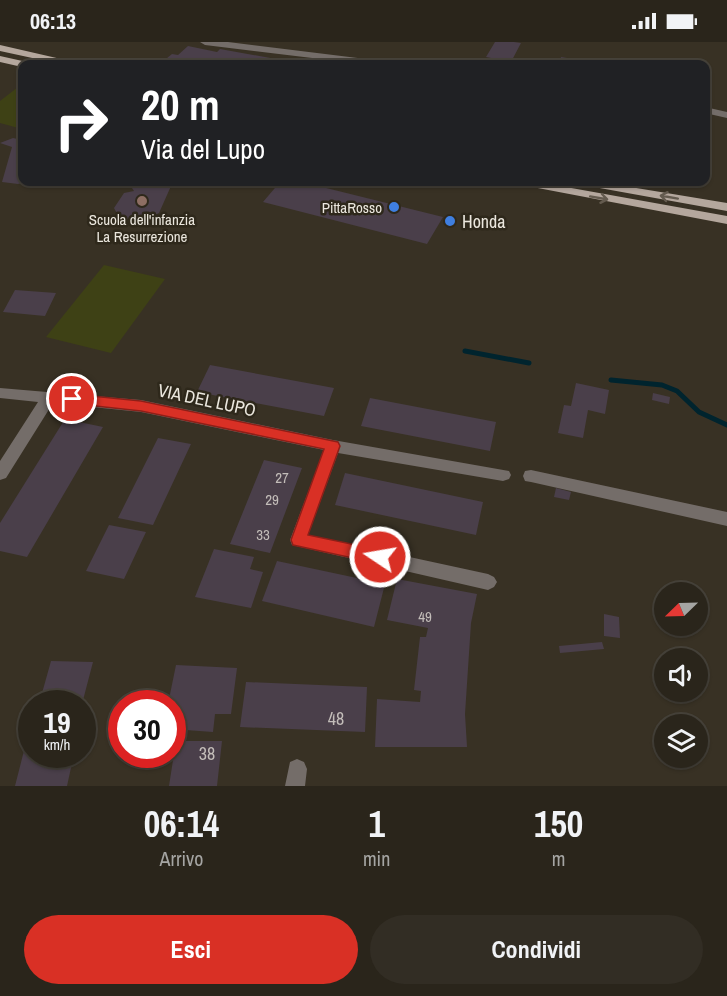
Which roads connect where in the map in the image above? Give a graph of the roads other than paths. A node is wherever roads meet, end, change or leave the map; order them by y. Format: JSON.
{"nodes":[{"id":1,"x":205,"y":42,"type":"edge"},
{"id":2,"x":0,"y":48,"type":"edge"},
{"id":3,"x":0,"y":59,"type":"edge"},
{"id":4,"x":53,"y":60,"type":"edge"},
{"id":5,"x":350,"y":60,"type":"edge"},
{"id":6,"x":18,"y":63,"type":"edge"},
{"id":7,"x":710,"y":111,"type":"edge"},
{"id":8,"x":727,"y":115,"type":"edge"},
{"id":9,"x":544,"y":186,"type":"edge"},
{"id":10,"x":606,"y":186,"type":"edge"},
{"id":11,"x":727,"y":207,"type":"edge"},
{"id":12,"x":727,"y":220,"type":"edge"},
{"id":13,"x":0,"y":393,"type":"edge"},
{"id":14,"x":49,"y":397,"type":"junction"},
{"id":15,"x":333,"y":446,"type":"junction"},
{"id":16,"x":0,"y":474,"type":"edge"},
{"id":17,"x":503,"y":475,"type":"dead end"},
{"id":18,"x":531,"y":476,"type":"dead end"},
{"id":19,"x":727,"y":519,"type":"edge"},
{"id":20,"x":488,"y":582,"type":"dead end"}],
"edges":[{"from":1,"to":5,"type":"street"},
{"from":2,"to":4,"type":"main road"},
{"from":3,"to":6,"type":"main road"},
{"from":7,"to":8,"type":"street"},
{"from":9,"to":12,"type":"main road","one_way":true},
{"from":11,"to":10,"type":"main road","one_way":true},
{"from":13,"to":14,"type":"street","name":"VIA DEL LUPO"},
{"from":14,"to":15,"type":"street","name":"VIA DEL LUPO"},
{"from":14,"to":16,"type":"street"},
{"from":15,"to":17,"type":"street","name":"VIA DEL LUPO"},
{"from":15,"to":20,"type":"street"},
{"from":18,"to":19,"type":"street"}]}
